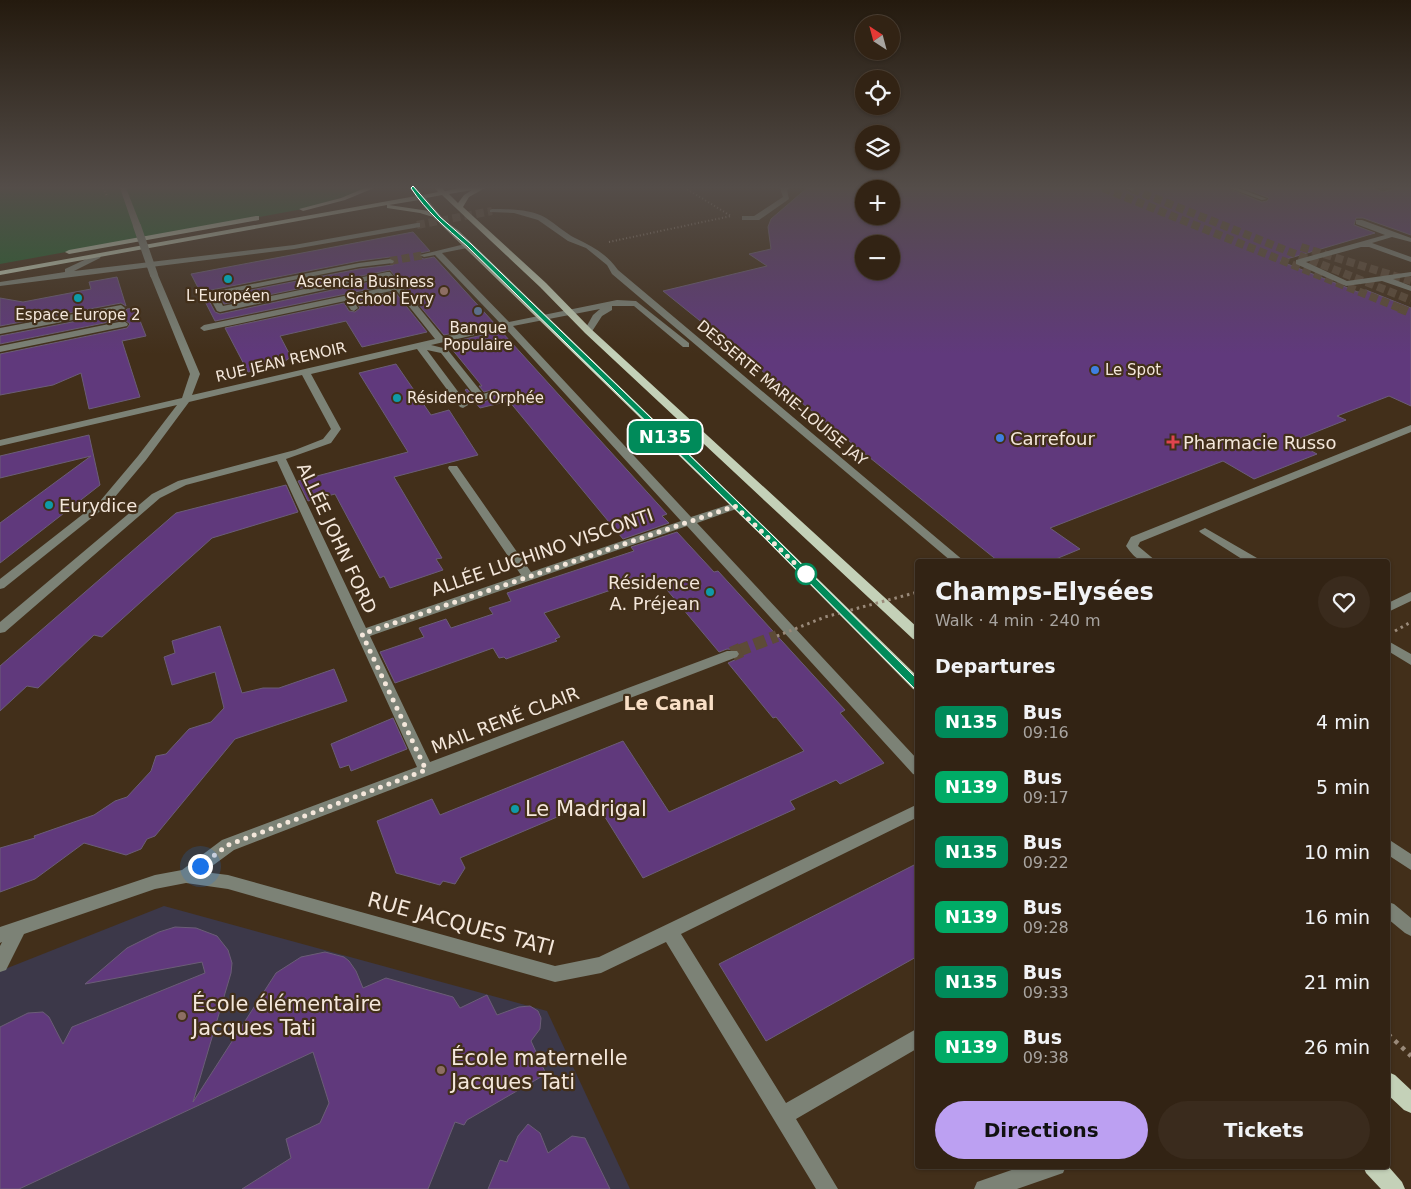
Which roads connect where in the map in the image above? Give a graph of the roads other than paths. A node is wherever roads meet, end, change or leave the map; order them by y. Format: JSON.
{"nodes":[{"id":1,"x":114,"y":243,"type":"edge"},
{"id":2,"x":143,"y":243,"type":"edge"},
{"id":3,"x":164,"y":243,"type":"edge"},
{"id":4,"x":314,"y":243,"type":"edge"},
{"id":5,"x":498,"y":243,"type":"edge"},
{"id":6,"x":583,"y":243,"type":"edge"},
{"id":7,"x":1363,"y":243,"type":"edge"},
{"id":8,"x":469,"y":245,"type":"joint"},
{"id":9,"x":1354,"y":249,"type":"dead end"},
{"id":10,"x":437,"y":252,"type":"junction"},
{"id":11,"x":424,"y":255,"type":"tunnel mouth"},
{"id":12,"x":97,"y":256,"type":"junction"},
{"id":13,"x":1411,"y":260,"type":"edge"},
{"id":14,"x":390,"y":261,"type":"tunnel mouth"},
{"id":15,"x":0,"y":264,"type":"edge"},
{"id":16,"x":0,"y":273,"type":"edge"},
{"id":17,"x":61,"y":274,"type":"junction"},
{"id":18,"x":1411,"y":274,"type":"edge"},
{"id":19,"x":1383,"y":278,"type":"junction"},
{"id":20,"x":0,"y":284,"type":"edge"},
{"id":21,"x":398,"y":287,"type":"junction"},
{"id":22,"x":1411,"y":289,"type":"edge"},
{"id":23,"x":347,"y":298,"type":"junction"},
{"id":24,"x":121,"y":308,"type":"dead end"},
{"id":25,"x":354,"y":308,"type":"dead end"},
{"id":26,"x":570,"y":312,"type":"junction"},
{"id":27,"x":542,"y":317,"type":"junction"},
{"id":28,"x":124,"y":324,"type":"dead end"},
{"id":29,"x":507,"y":325,"type":"junction"},
{"id":30,"x":204,"y":328,"type":"dead end"},
{"id":31,"x":0,"y":331,"type":"edge"},
{"id":32,"x":588,"y":331,"type":"junction"},
{"id":33,"x":441,"y":340,"type":"junction"},
{"id":34,"x":686,"y":345,"type":"junction"},
{"id":35,"x":420,"y":346,"type":"junction"},
{"id":36,"x":0,"y":350,"type":"edge"},
{"id":37,"x":708,"y":350,"type":"junction"},
{"id":38,"x":305,"y":372,"type":"junction"},
{"id":39,"x":490,"y":395,"type":"dead end"},
{"id":40,"x":186,"y":399,"type":"junction"},
{"id":41,"x":463,"y":405,"type":"dead end"},
{"id":42,"x":1411,"y":428,"type":"edge"},
{"id":43,"x":0,"y":442,"type":"edge"},
{"id":44,"x":280,"y":457,"type":"junction"},
{"id":45,"x":453,"y":468,"type":"dead end"},
{"id":46,"x":735,"y":506,"type":"junction"},
{"id":47,"x":689,"y":522,"type":"junction"},
{"id":48,"x":1205,"y":531,"type":"dead end"},
{"id":49,"x":956,"y":559,"type":"edge"},
{"id":50,"x":1147,"y":559,"type":"edge"},
{"id":51,"x":1250,"y":559,"type":"edge"},
{"id":52,"x":528,"y":577,"type":"junction"},
{"id":53,"x":0,"y":585,"type":"edge"},
{"id":54,"x":1411,"y":596,"type":"edge"},
{"id":55,"x":1390,"y":607,"type":"edge"},
{"id":56,"x":0,"y":629,"type":"edge"},
{"id":57,"x":915,"y":633,"type":"edge"},
{"id":58,"x":362,"y":634,"type":"junction"},
{"id":59,"x":1390,"y":646,"type":"edge"},
{"id":60,"x":732,"y":654,"type":"tunnel mouth"},
{"id":61,"x":1411,"y":660,"type":"edge"},
{"id":62,"x":915,"y":683,"type":"edge"},
{"id":63,"x":915,"y":767,"type":"edge"},
{"id":64,"x":426,"y":770,"type":"junction"},
{"id":65,"x":915,"y":811,"type":"edge"},
{"id":66,"x":1390,"y":847,"type":"edge"},
{"id":67,"x":1411,"y":863,"type":"edge"},
{"id":68,"x":186,"y":876,"type":"junction"},
{"id":69,"x":1390,"y":910,"type":"edge"},
{"id":70,"x":1411,"y":928,"type":"edge"},
{"id":71,"x":17,"y":931,"type":"junction"},
{"id":72,"x":670,"y":932,"type":"junction"},
{"id":73,"x":0,"y":935,"type":"edge"},
{"id":74,"x":0,"y":964,"type":"edge"},
{"id":75,"x":915,"y":1039,"type":"edge"},
{"id":76,"x":1390,"y":1084,"type":"edge"},
{"id":77,"x":1411,"y":1103,"type":"edge"},
{"id":78,"x":783,"y":1116,"type":"junction"},
{"id":79,"x":1047,"y":1169,"type":"edge"},
{"id":80,"x":1376,"y":1169,"type":"edge"},
{"id":81,"x":828,"y":1189,"type":"edge"},
{"id":82,"x":984,"y":1189,"type":"edge"},
{"id":83,"x":1395,"y":1189,"type":"edge"}],
"edges":[{"from":1,"to":15,"type":"main road"},
{"from":2,"to":40,"type":"street","bridge":true},
{"from":3,"to":12,"type":"main road"},
{"from":4,"to":17,"type":"street"},
{"from":5,"to":26,"type":"main road"},
{"from":6,"to":37,"type":"street","name":"DESSERTE MARIE-LOUISE JAY"},
{"from":7,"to":19,"type":"street"},
{"from":8,"to":10,"type":"street"},
{"from":8,"to":27,"type":"main road"},
{"from":9,"to":13,"type":"street"},
{"from":10,"to":11,"type":"street"},
{"from":10,"to":29,"type":"street"},
{"from":12,"to":16,"type":"main road"},
{"from":12,"to":17,"type":"street"},
{"from":14,"to":21,"type":"street"},
{"from":17,"to":20,"type":"street"},
{"from":18,"to":19,"type":"street"},
{"from":19,"to":22,"type":"street"},
{"from":21,"to":23,"type":"street"},
{"from":21,"to":33,"type":"street"},
{"from":23,"to":25,"type":"street"},
{"from":23,"to":30,"type":"street"},
{"from":24,"to":31,"type":"street"},
{"from":26,"to":27,"type":"street","name":"RUE JEAN RENOIR"},
{"from":26,"to":32,"type":"main road"},
{"from":26,"to":34,"type":"street","name":"RUE JEAN RENOIR"},
{"from":27,"to":29,"type":"street","name":"RUE JEAN RENOIR"},
{"from":27,"to":46,"type":"main road"},
{"from":28,"to":36,"type":"street"},
{"from":29,"to":33,"type":"street","name":"RUE JEAN RENOIR"},
{"from":29,"to":47,"type":"street"},
{"from":32,"to":34,"type":"street"},
{"from":32,"to":57,"type":"main road"},
{"from":33,"to":35,"type":"street","name":"RUE JEAN RENOIR"},
{"from":34,"to":37,"type":"street"},
{"from":35,"to":38,"type":"street","name":"RUE JEAN RENOIR"},
{"from":35,"to":39,"type":"street"},
{"from":35,"to":41,"type":"street"},
{"from":37,"to":49,"type":"street","name":"DESSERTE MARIE-LOUISE JAY"},
{"from":38,"to":40,"type":"street","name":"RUE JEAN RENOIR"},
{"from":38,"to":44,"type":"street"},
{"from":40,"to":43,"type":"street","name":"RUE JEAN RENOIR"},
{"from":40,"to":53,"type":"street"},
{"from":42,"to":50,"type":"street"},
{"from":44,"to":56,"type":"street"},
{"from":44,"to":58,"type":"street","name":"ALLÉE JOHN FORD"},
{"from":45,"to":52,"type":"street"},
{"from":46,"to":47,"type":"street","name":"ALLÉE LUCHINO VISCONTI"},
{"from":46,"to":62,"type":"main road"},
{"from":47,"to":52,"type":"street","name":"ALLÉE LUCHINO VISCONTI"},
{"from":47,"to":63,"type":"street"},
{"from":48,"to":51,"type":"street"},
{"from":52,"to":58,"type":"street","name":"ALLÉE LUCHINO VISCONTI"},
{"from":54,"to":55,"type":"street"},
{"from":58,"to":64,"type":"street","name":"ALLÉE JOHN FORD"},
{"from":59,"to":61,"type":"street"},
{"from":60,"to":64,"type":"street","name":"MAIL RENÉ CLAIR"},
{"from":64,"to":68,"type":"street","name":"MAIL RENÉ CLAIR"},
{"from":65,"to":72,"type":"street","name":"RUE JACQUES TATI"},
{"from":66,"to":67,"type":"street"},
{"from":68,"to":71,"type":"street","name":"RUE JACQUES TATI"},
{"from":68,"to":72,"type":"street","name":"RUE JACQUES TATI"},
{"from":69,"to":70,"type":"street"},
{"from":71,"to":73,"type":"street","name":"RUE JACQUES TATI"},
{"from":71,"to":74,"type":"street"},
{"from":72,"to":78,"type":"street"},
{"from":75,"to":78,"type":"street"},
{"from":76,"to":77,"type":"main road"},
{"from":78,"to":81,"type":"street"},
{"from":79,"to":82,"type":"street"},
{"from":80,"to":83,"type":"main road"}]}
